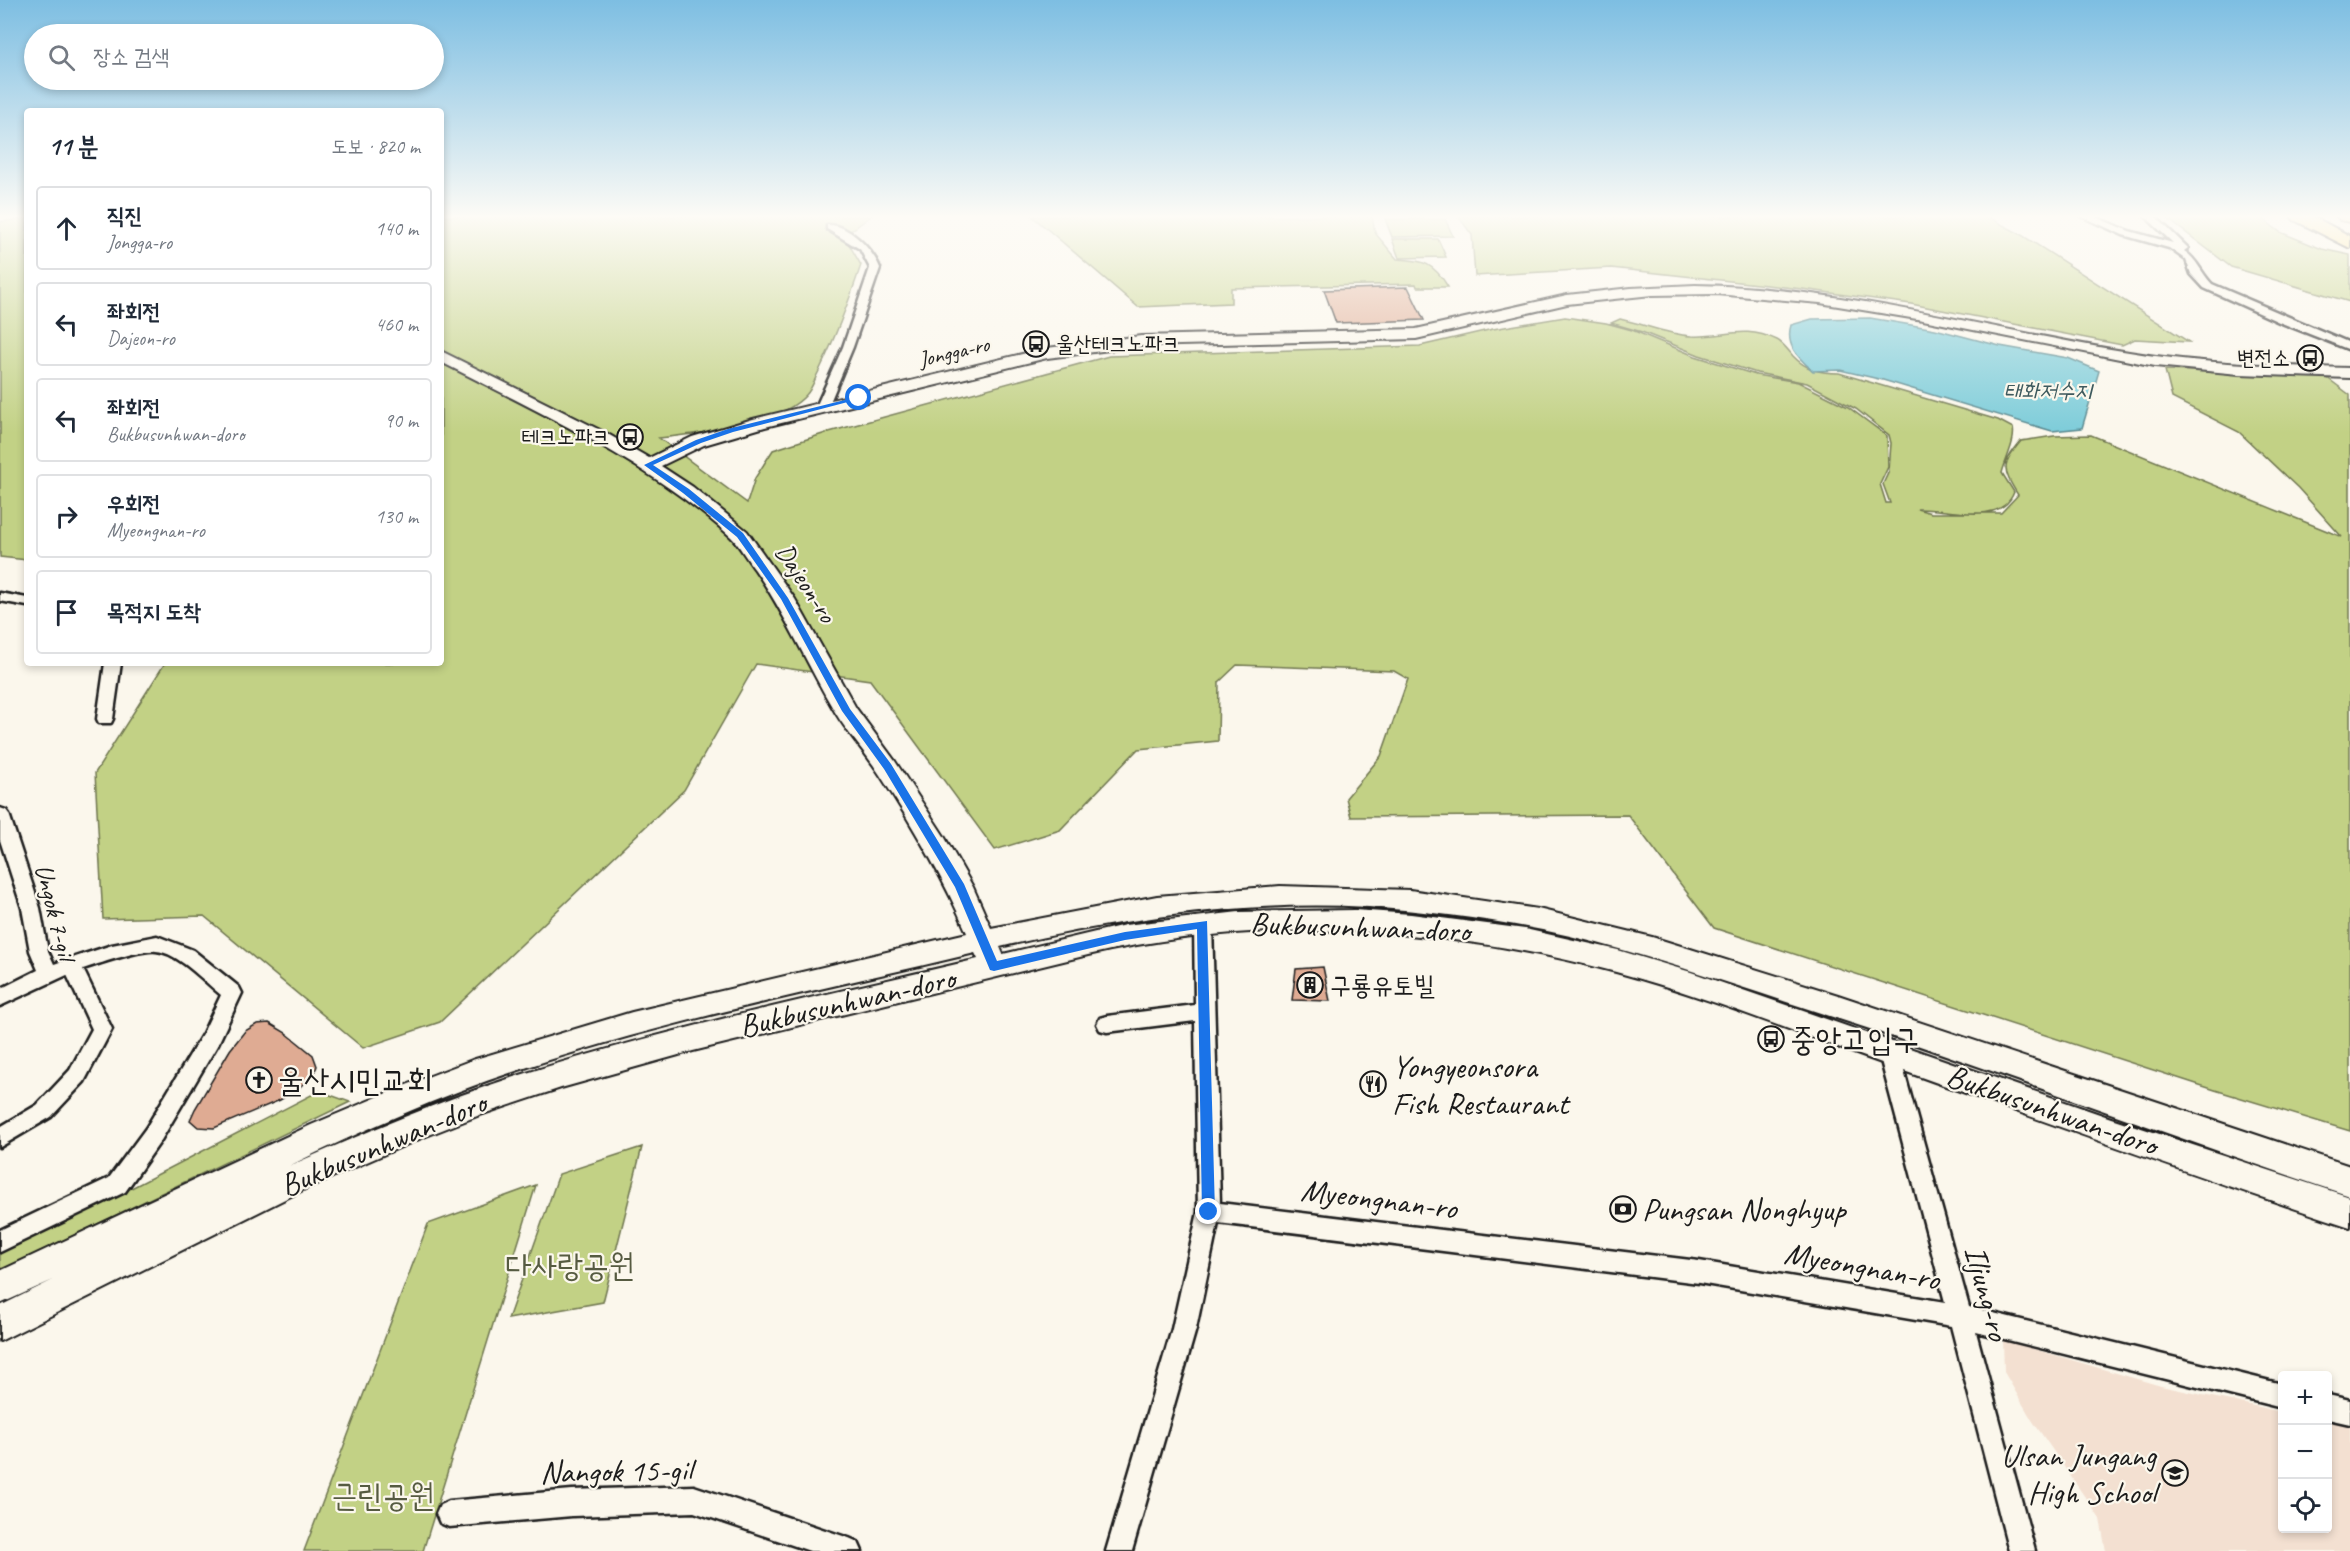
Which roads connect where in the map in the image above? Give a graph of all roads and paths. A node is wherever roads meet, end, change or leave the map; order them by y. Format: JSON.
{"nodes":[{"id":1,"x":868,"y":288,"type":"edge"},
{"id":2,"x":2213,"y":288,"type":"edge"},
{"id":3,"x":2350,"y":347,"type":"edge"},
{"id":4,"x":444,"y":358,"type":"edge"},
{"id":5,"x":2350,"y":373,"type":"edge"},
{"id":6,"x":822,"y":407,"type":"junction"},
{"id":7,"x":648,"y":465,"type":"junction"},
{"id":8,"x":0,"y":597,"type":"edge"},
{"id":9,"x":21,"y":601,"type":"edge"},
{"id":10,"x":0,"y":608,"type":"edge"},
{"id":11,"x":113,"y":666,"type":"edge"},
{"id":12,"x":105,"y":719,"type":"dead end"},
{"id":13,"x":0,"y":814,"type":"edge"},
{"id":14,"x":3,"y":836,"type":"edge"},
{"id":15,"x":1203,"y":924,"type":"junction"},
{"id":16,"x":989,"y":954,"type":"junction"},
{"id":17,"x":72,"y":966,"type":"junction"},
{"id":18,"x":49,"y":973,"type":"junction"},
{"id":19,"x":0,"y":998,"type":"edge"},
{"id":20,"x":1204,"y":1012,"type":"junction"},
{"id":21,"x":1107,"y":1024,"type":"dead end"},
{"id":22,"x":1889,"y":1053,"type":"junction"},
{"id":23,"x":0,"y":1138,"type":"edge"},
{"id":24,"x":2350,"y":1181,"type":"edge"},
{"id":25,"x":1209,"y":1212,"type":"junction"},
{"id":26,"x":2350,"y":1212,"type":"edge"},
{"id":27,"x":0,"y":1241,"type":"edge"},
{"id":28,"x":0,"y":1288,"type":"edge"},
{"id":29,"x":1959,"y":1316,"type":"junction"},
{"id":30,"x":0,"y":1324,"type":"edge"},
{"id":31,"x":2278,"y":1395,"type":"edge"},
{"id":32,"x":2332,"y":1408,"type":"edge"},
{"id":33,"x":2350,"y":1412,"type":"edge"},
{"id":34,"x":449,"y":1514,"type":"dead end"},
{"id":35,"x":849,"y":1551,"type":"edge"},
{"id":36,"x":1119,"y":1551,"type":"edge"},
{"id":37,"x":2022,"y":1551,"type":"edge"}],
"edges":[{"from":1,"to":6,"type":"street"},
{"from":2,"to":3,"type":"street"},
{"from":4,"to":7,"type":"main road","name":"Dajeon-ro"},
{"from":5,"to":6,"type":"main road","name":"Jongga-ro"},
{"from":6,"to":7,"type":"main road","name":"Jongga-ro"},
{"from":7,"to":16,"type":"main road","name":"Dajeon-ro"},
{"from":8,"to":9,"type":"street"},
{"from":9,"to":10,"type":"street"},
{"from":11,"to":12,"type":"street"},
{"from":13,"to":14,"type":"street","name":"Ungok 7-gil"},
{"from":14,"to":18,"type":"street","name":"Ungok 7-gil"},
{"from":15,"to":16,"type":"main road","name":"Bukbusunhwan-doro"},
{"from":15,"to":20,"type":"street"},
{"from":15,"to":22,"type":"main road","name":"Bukbusunhwan-doro"},
{"from":16,"to":24,"type":"main road","name":"Bukbusunhwan-doro"},
{"from":16,"to":28,"type":"main road","name":"Bukbusunhwan-doro"},
{"from":16,"to":30,"type":"main road","name":"Bukbusunhwan-doro"},
{"from":17,"to":18,"type":"street"},
{"from":17,"to":23,"type":"street"},
{"from":17,"to":27,"type":"street"},
{"from":18,"to":19,"type":"street","name":"Ungok 7-gil"},
{"from":20,"to":21,"type":"street"},
{"from":20,"to":25,"type":"street"},
{"from":22,"to":26,"type":"main road","name":"Bukbusunhwan-doro"},
{"from":22,"to":29,"type":"street","name":"Iljung-ro"},
{"from":25,"to":29,"type":"street","name":"Myeongnan-ro"},
{"from":25,"to":36,"type":"street"},
{"from":29,"to":31,"type":"street","name":"Myeongnan-ro"},
{"from":29,"to":37,"type":"street","name":"Iljung-ro"},
{"from":32,"to":33,"type":"street"},
{"from":34,"to":35,"type":"street","name":"Nangok 15-gil"}]}
